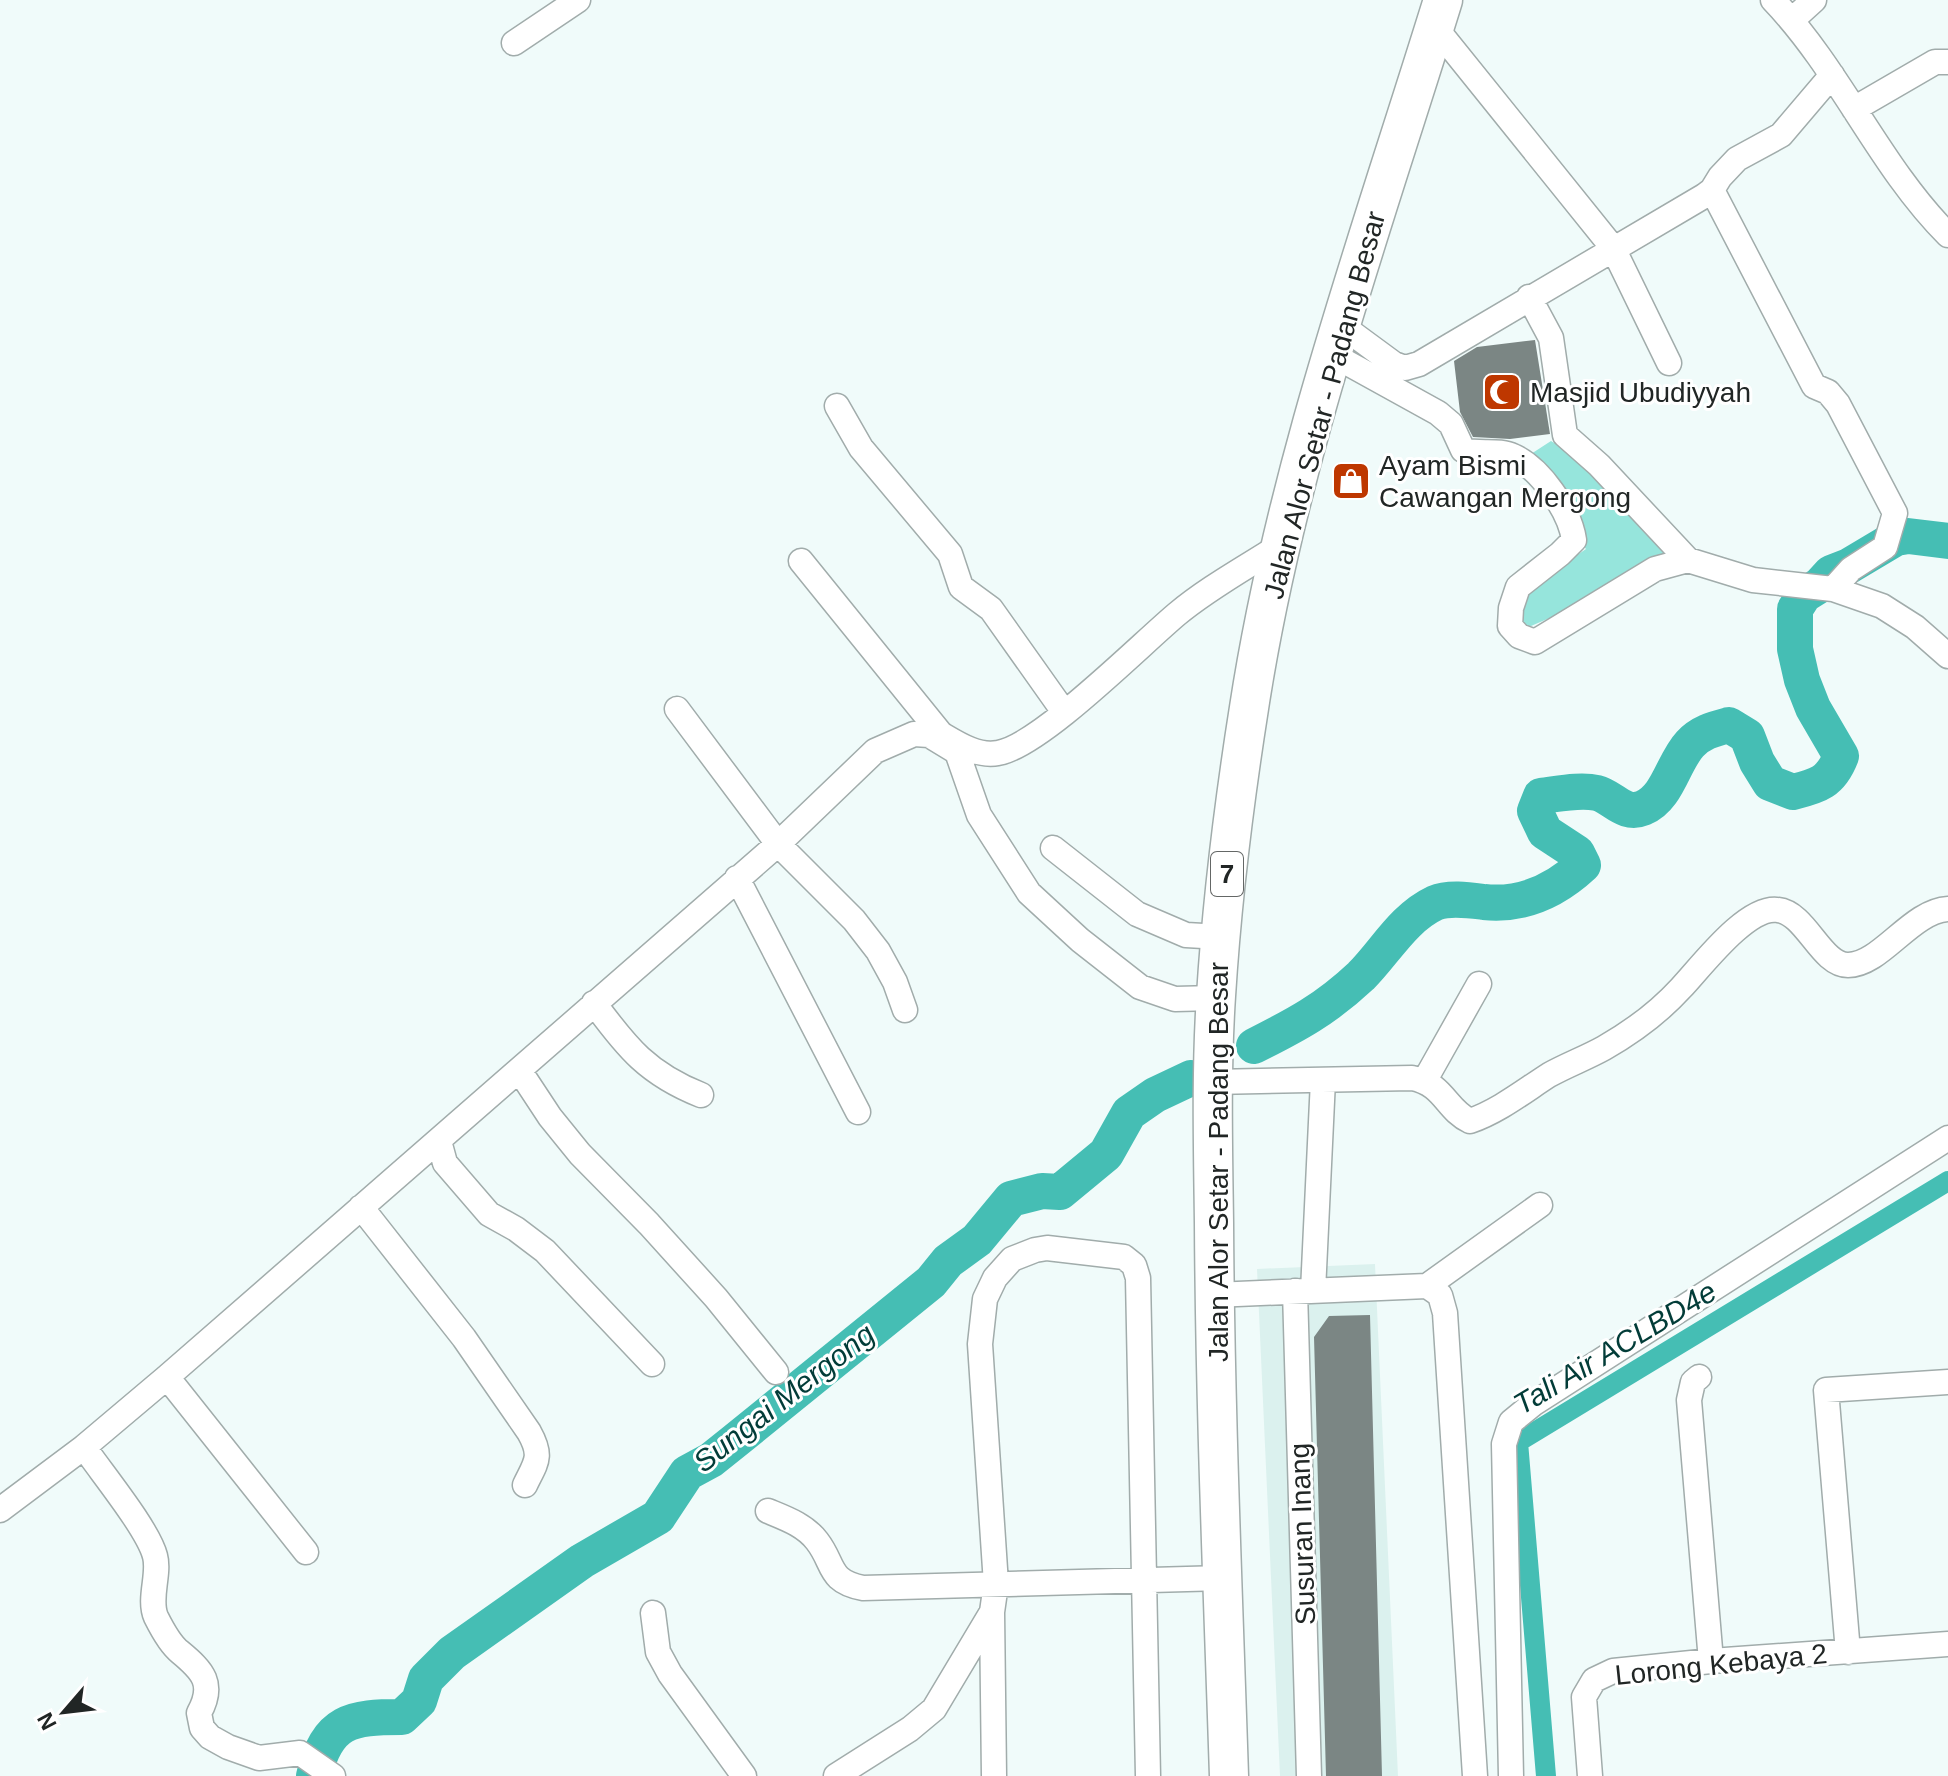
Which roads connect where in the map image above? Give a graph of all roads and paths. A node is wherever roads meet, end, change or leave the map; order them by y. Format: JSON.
{"nodes":[{"id":1,"x":1773,"y":0,"type":"edge"},
{"id":2,"x":1814,"y":0,"type":"edge"},
{"id":3,"x":570,"y":2,"type":"edge"},
{"id":4,"x":1439,"y":13,"type":"edge"},
{"id":5,"x":1792,"y":20,"type":"junction"},
{"id":6,"x":514,"y":43,"type":"dead end"},
{"id":7,"x":1948,"y":62,"type":"edge"},
{"id":8,"x":1832,"y":75,"type":"junction"},
{"id":9,"x":1854,"y":109,"type":"junction"},
{"id":10,"x":1712,"y":190,"type":"junction"},
{"id":11,"x":1948,"y":235,"type":"edge"},
{"id":12,"x":1613,"y":248,"type":"junction"},
{"id":13,"x":1529,"y":297,"type":"junction"},
{"id":14,"x":1337,"y":340,"type":"junction"},
{"id":15,"x":1669,"y":363,"type":"dead end"},
{"id":16,"x":837,"y":406,"type":"dead end"},
{"id":17,"x":1279,"y":546,"type":"junction"},
{"id":18,"x":1688,"y":560,"type":"junction"},
{"id":19,"x":801,"y":561,"type":"dead end"},
{"id":20,"x":1821,"y":587,"type":"junction"},
{"id":21,"x":1948,"y":656,"type":"edge"},
{"id":22,"x":677,"y":709,"type":"dead end"},
{"id":23,"x":1064,"y":712,"type":"junction"},
{"id":24,"x":957,"y":752,"type":"junction"},
{"id":25,"x":987,"y":754,"type":"junction"},
{"id":26,"x":778,"y":844,"type":"junction"},
{"id":27,"x":1053,"y":848,"type":"dead end"},
{"id":28,"x":737,"y":878,"type":"junction"},
{"id":29,"x":1948,"y":909,"type":"edge"},
{"id":30,"x":1221,"y":937,"type":"junction"},
{"id":31,"x":1479,"y":984,"type":"dead end"},
{"id":32,"x":1215,"y":998,"type":"junction"},
{"id":33,"x":594,"y":1003,"type":"junction"},
{"id":34,"x":905,"y":1010,"type":"dead end"},
{"id":35,"x":519,"y":1070,"type":"junction"},
{"id":36,"x":1323,"y":1080,"type":"junction"},
{"id":37,"x":1425,"y":1080,"type":"junction"},
{"id":38,"x":1213,"y":1082,"type":"junction"},
{"id":39,"x":701,"y":1095,"type":"dead end"},
{"id":40,"x":858,"y":1112,"type":"dead end"},
{"id":41,"x":1948,"y":1138,"type":"edge"},
{"id":42,"x":439,"y":1141,"type":"junction"},
{"id":43,"x":1540,"y":1205,"type":"dead end"},
{"id":44,"x":361,"y":1207,"type":"junction"},
{"id":45,"x":1427,"y":1286,"type":"junction"},
{"id":46,"x":1304,"y":1291,"type":"junction"},
{"id":47,"x":1214,"y":1295,"type":"junction"},
{"id":48,"x":652,"y":1364,"type":"dead end"},
{"id":49,"x":776,"y":1372,"type":"dead end"},
{"id":50,"x":167,"y":1377,"type":"junction"},
{"id":51,"x":1699,"y":1377,"type":"dead end"},
{"id":52,"x":1948,"y":1382,"type":"edge"},
{"id":53,"x":84,"y":1447,"type":"junction"},
{"id":54,"x":525,"y":1485,"type":"dead end"},
{"id":55,"x":0,"y":1510,"type":"edge"},
{"id":56,"x":768,"y":1511,"type":"dead end"},
{"id":57,"x":306,"y":1552,"type":"dead end"},
{"id":58,"x":1223,"y":1578,"type":"junction"},
{"id":59,"x":1143,"y":1581,"type":"junction"},
{"id":60,"x":996,"y":1584,"type":"junction"},
{"id":61,"x":992,"y":1612,"type":"junction"},
{"id":62,"x":653,"y":1613,"type":"dead end"},
{"id":63,"x":1948,"y":1644,"type":"edge"},
{"id":64,"x":1848,"y":1652,"type":"junction"},
{"id":65,"x":1711,"y":1661,"type":"junction"},
{"id":66,"x":333,"y":1776,"type":"edge"},
{"id":67,"x":744,"y":1776,"type":"edge"},
{"id":68,"x":836,"y":1776,"type":"edge"},
{"id":69,"x":994,"y":1776,"type":"edge"},
{"id":70,"x":1148,"y":1776,"type":"edge"},
{"id":71,"x":1229,"y":1776,"type":"edge"},
{"id":72,"x":1309,"y":1776,"type":"edge"},
{"id":73,"x":1475,"y":1776,"type":"edge"},
{"id":74,"x":1511,"y":1776,"type":"edge"},
{"id":75,"x":1590,"y":1776,"type":"edge"}],
"edges":[{"from":1,"to":5,"type":"street"},
{"from":2,"to":5,"type":"street"},
{"from":3,"to":6,"type":"street"},
{"from":4,"to":12,"type":"street"},
{"from":4,"to":14,"type":"main road","name":"Jalan Alor Setar - Padang Besar","number":"7"},
{"from":5,"to":8,"type":"street"},
{"from":7,"to":9,"type":"street"},
{"from":8,"to":9,"type":"street"},
{"from":8,"to":10,"type":"street"},
{"from":9,"to":11,"type":"street"},
{"from":10,"to":12,"type":"street"},
{"from":10,"to":20,"type":"street"},
{"from":12,"to":13,"type":"street"},
{"from":12,"to":15,"type":"street"},
{"from":13,"to":14,"type":"street"},
{"from":13,"to":18,"type":"street"},
{"from":14,"to":17,"type":"main road","name":"Jalan Alor Setar - Padang Besar","number":"7"},
{"from":14,"to":18,"type":"street"},
{"from":16,"to":23,"type":"street"},
{"from":17,"to":23,"type":"street"},
{"from":17,"to":30,"type":"main road","name":"Jalan Alor Setar - Padang Besar","number":"7"},
{"from":18,"to":20,"type":"street"},
{"from":19,"to":25,"type":"street"},
{"from":20,"to":21,"type":"street"},
{"from":22,"to":26,"type":"street"},
{"from":23,"to":25,"type":"street"},
{"from":24,"to":25,"type":"street"},
{"from":24,"to":26,"type":"street"},
{"from":24,"to":32,"type":"street"},
{"from":26,"to":28,"type":"street"},
{"from":26,"to":34,"type":"street"},
{"from":27,"to":30,"type":"street"},
{"from":28,"to":33,"type":"street"},
{"from":28,"to":40,"type":"street"},
{"from":29,"to":37,"type":"street"},
{"from":30,"to":32,"type":"main road","name":"Jalan Alor Setar - Padang Besar","number":"7"},
{"from":31,"to":37,"type":"street"},
{"from":32,"to":38,"type":"main road","name":"Jalan Alor Setar - Padang Besar","number":"7"},
{"from":33,"to":35,"type":"street"},
{"from":33,"to":39,"type":"street"},
{"from":35,"to":42,"type":"street"},
{"from":35,"to":49,"type":"street"},
{"from":36,"to":37,"type":"street"},
{"from":36,"to":38,"type":"street"},
{"from":36,"to":46,"type":"street","name":"Susuran Inang"},
{"from":38,"to":47,"type":"main road","name":"Jalan Alor Setar - Padang Besar","number":"7"},
{"from":41,"to":74,"type":"street"},
{"from":42,"to":44,"type":"street"},
{"from":42,"to":48,"type":"street"},
{"from":43,"to":45,"type":"street"},
{"from":44,"to":50,"type":"street"},
{"from":44,"to":54,"type":"street"},
{"from":45,"to":46,"type":"street"},
{"from":45,"to":73,"type":"street"},
{"from":46,"to":47,"type":"street"},
{"from":46,"to":72,"type":"street","name":"Susuran Inang"},
{"from":47,"to":58,"type":"main road","name":"Jalan Alor Setar - Padang Besar","number":"7"},
{"from":50,"to":53,"type":"street"},
{"from":50,"to":57,"type":"street"},
{"from":51,"to":65,"type":"street"},
{"from":52,"to":64,"type":"street"},
{"from":53,"to":55,"type":"street"},
{"from":53,"to":66,"type":"street"},
{"from":56,"to":60,"type":"street"},
{"from":58,"to":59,"type":"street"},
{"from":58,"to":71,"type":"main road","name":"Jalan Alor Setar - Padang Besar","number":"7"},
{"from":59,"to":60,"type":"street"},
{"from":59,"to":60,"type":"street"},
{"from":59,"to":70,"type":"street"},
{"from":60,"to":61,"type":"street"},
{"from":61,"to":68,"type":"street"},
{"from":61,"to":69,"type":"street"},
{"from":62,"to":67,"type":"street"},
{"from":63,"to":64,"type":"street","name":"Lorong Kebaya 2"},
{"from":64,"to":65,"type":"street","name":"Lorong Kebaya 2"},
{"from":65,"to":75,"type":"street","name":"Lorong Kebaya 2"}]}
